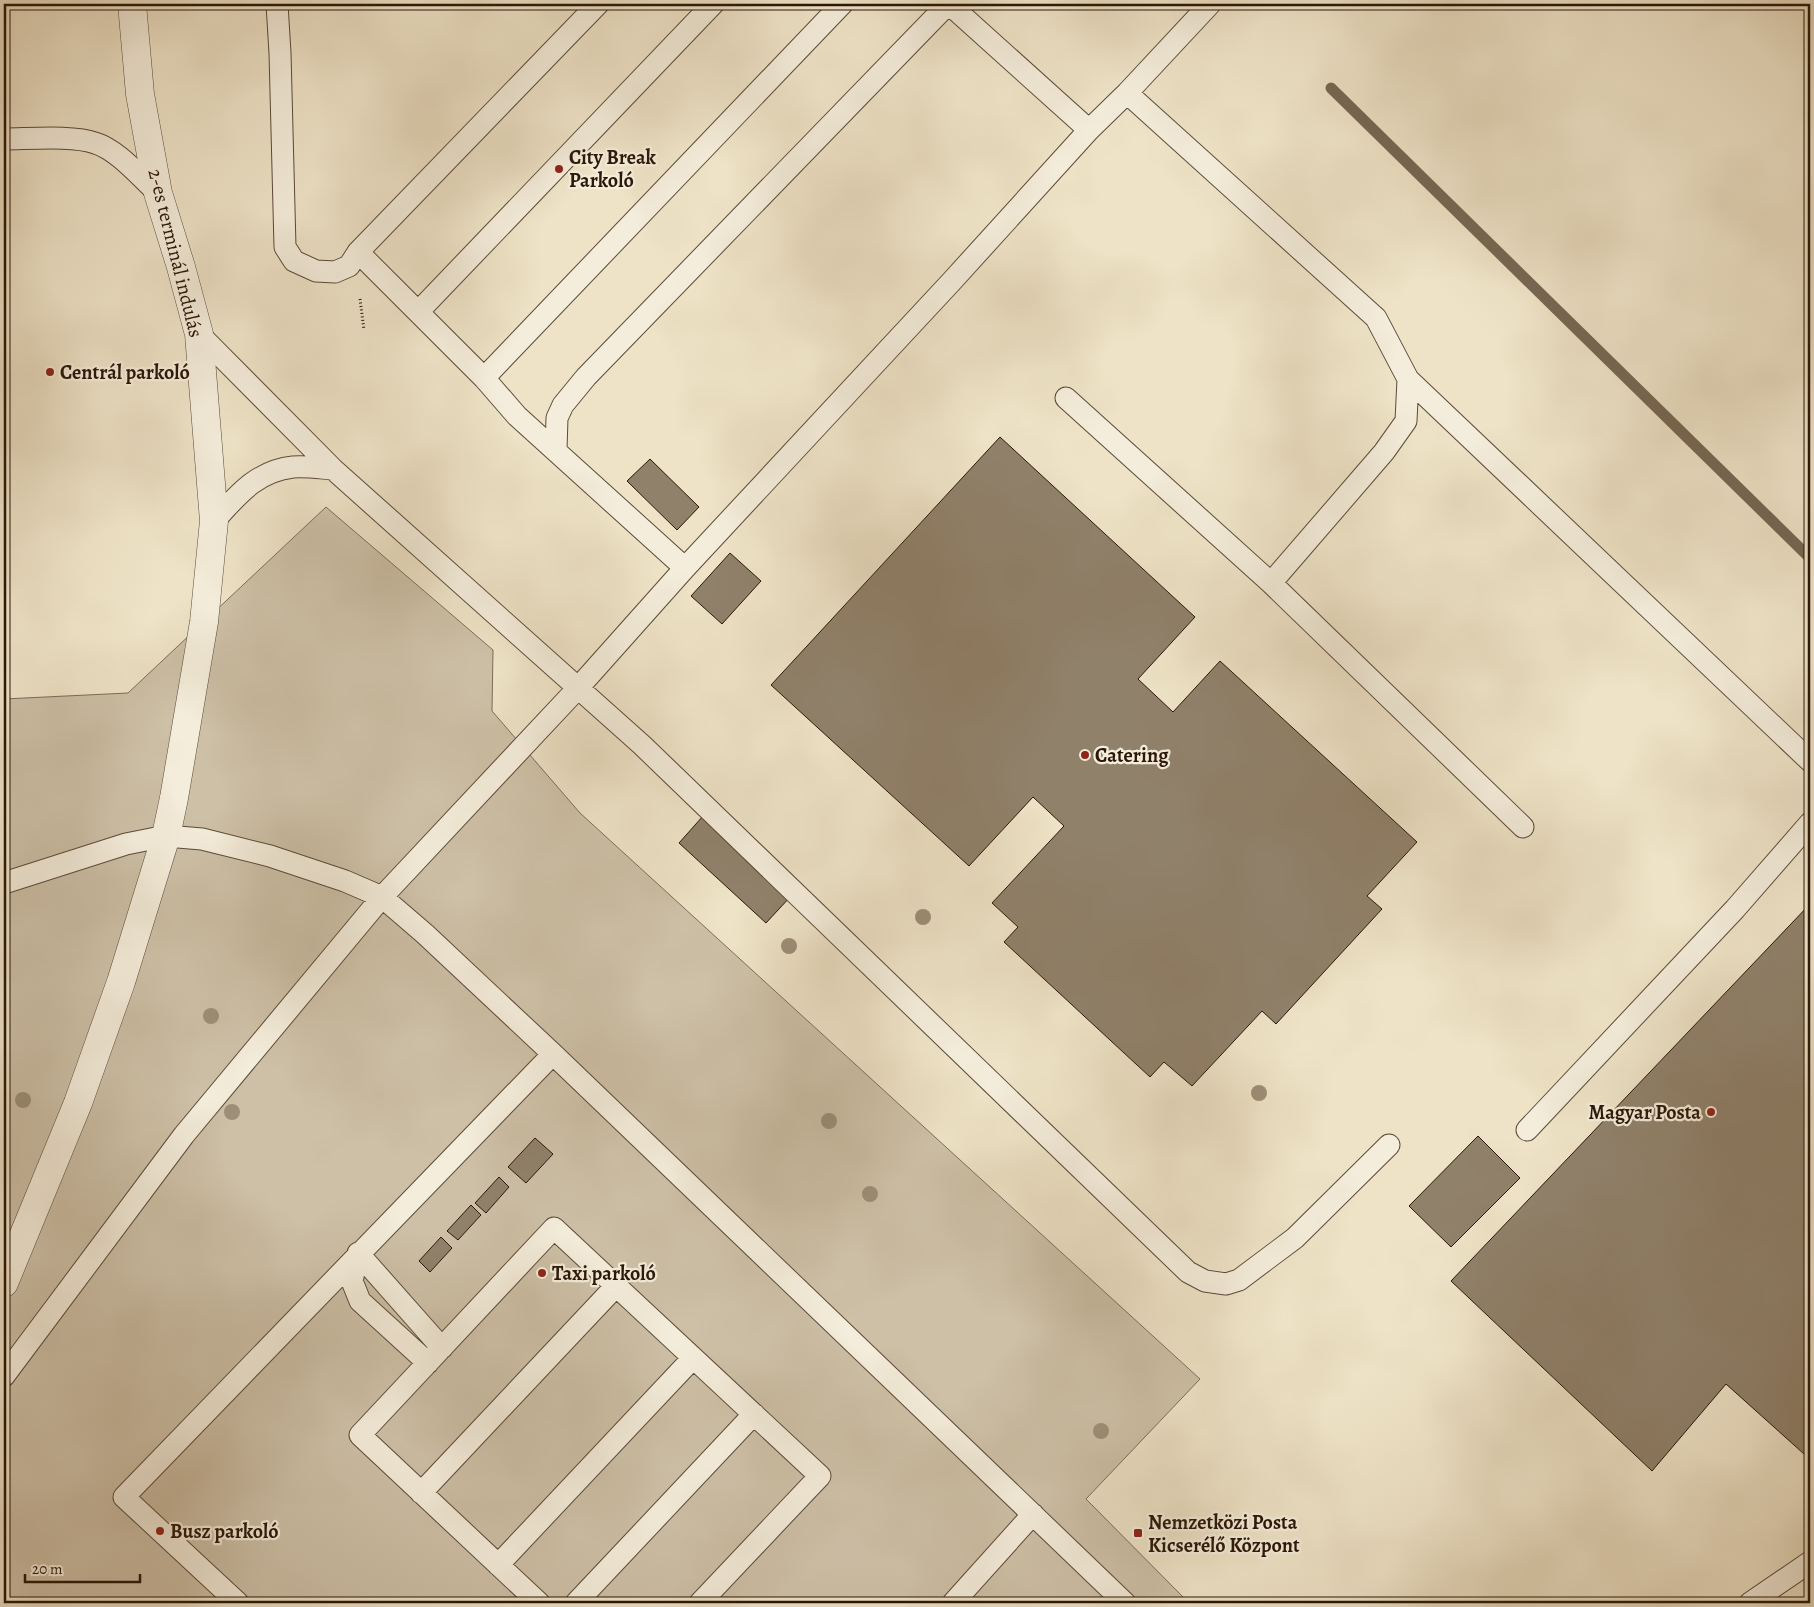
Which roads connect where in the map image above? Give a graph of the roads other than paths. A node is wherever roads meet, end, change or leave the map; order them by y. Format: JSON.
{"nodes":[{"id":1,"x":132,"y":4,"type":"edge"},
{"id":2,"x":277,"y":4,"type":"edge"},
{"id":3,"x":598,"y":4,"type":"edge"},
{"id":4,"x":713,"y":4,"type":"edge"},
{"id":5,"x":842,"y":4,"type":"edge"},
{"id":6,"x":948,"y":4,"type":"edge"},
{"id":7,"x":1210,"y":4,"type":"edge"},
{"id":8,"x":1128,"y":92,"type":"junction"},
{"id":9,"x":1089,"y":130,"type":"junction"},
{"id":10,"x":4,"y":139,"type":"edge"},
{"id":11,"x":158,"y":193,"type":"junction"},
{"id":12,"x":358,"y":252,"type":"junction"},
{"id":13,"x":418,"y":312,"type":"junction"},
{"id":14,"x":199,"y":334,"type":"junction"},
{"id":15,"x":484,"y":378,"type":"junction"},
{"id":16,"x":1408,"y":379,"type":"junction"},
{"id":17,"x":1066,"y":398,"type":"dead end"},
{"id":18,"x":556,"y":450,"type":"junction"},
{"id":19,"x":333,"y":469,"type":"junction"},
{"id":20,"x":214,"y":522,"type":"junction"},
{"id":21,"x":685,"y":568,"type":"junction"},
{"id":22,"x":1271,"y":583,"type":"junction"},
{"id":23,"x":578,"y":688,"type":"junction"},
{"id":24,"x":1810,"y":761,"type":"edge"},
{"id":25,"x":1810,"y":823,"type":"edge"},
{"id":26,"x":1523,"y":828,"type":"dead end"},
{"id":27,"x":166,"y":836,"type":"junction"},
{"id":28,"x":4,"y":883,"type":"edge"},
{"id":29,"x":382,"y":897,"type":"junction"},
{"id":30,"x":552,"y":1054,"type":"junction"},
{"id":31,"x":1527,"y":1130,"type":"dead end"},
{"id":32,"x":1389,"y":1145,"type":"dead end"},
{"id":33,"x":358,"y":1253,"type":"junction"},
{"id":34,"x":4,"y":1283,"type":"edge"},
{"id":35,"x":616,"y":1286,"type":"junction"},
{"id":36,"x":435,"y":1356,"type":"junction"},
{"id":37,"x":693,"y":1358,"type":"junction"},
{"id":38,"x":4,"y":1376,"type":"edge"},
{"id":39,"x":754,"y":1414,"type":"junction"},
{"id":40,"x":421,"y":1493,"type":"junction"},
{"id":41,"x":1033,"y":1514,"type":"junction"},
{"id":42,"x":1810,"y":1562,"type":"edge"},
{"id":43,"x":498,"y":1565,"type":"junction"},
{"id":44,"x":707,"y":1601,"type":"edge"},
{"id":45,"x":238,"y":1603,"type":"edge"},
{"id":46,"x":539,"y":1603,"type":"edge"},
{"id":47,"x":576,"y":1603,"type":"edge"},
{"id":48,"x":953,"y":1603,"type":"edge"},
{"id":49,"x":1125,"y":1603,"type":"edge"},
{"id":50,"x":1750,"y":1603,"type":"edge"}],
"edges":[{"from":1,"to":11,"type":"street","name":"2-es terminál indulás"},
{"from":2,"to":12,"type":"lane"},
{"from":3,"to":12,"type":"lane"},
{"from":4,"to":13,"type":"lane"},
{"from":5,"to":15,"type":"lane"},
{"from":6,"to":9,"type":"lane"},
{"from":6,"to":18,"type":"lane"},
{"from":7,"to":8,"type":"lane"},
{"from":8,"to":9,"type":"lane"},
{"from":8,"to":16,"type":"lane"},
{"from":9,"to":21,"type":"lane"},
{"from":10,"to":11,"type":"lane"},
{"from":11,"to":14,"type":"street","name":"2-es terminál indulás"},
{"from":12,"to":13,"type":"lane"},
{"from":13,"to":15,"type":"lane"},
{"from":14,"to":19,"type":"lane"},
{"from":14,"to":20,"type":"street","name":"2-es terminál indulás"},
{"from":15,"to":18,"type":"lane"},
{"from":16,"to":22,"type":"lane"},
{"from":16,"to":24,"type":"lane"},
{"from":17,"to":22,"type":"lane"},
{"from":18,"to":21,"type":"lane"},
{"from":19,"to":20,"type":"lane"},
{"from":19,"to":23,"type":"lane"},
{"from":20,"to":27,"type":"street","name":"2-es terminál indulás"},
{"from":21,"to":23,"type":"lane"},
{"from":22,"to":26,"type":"lane"},
{"from":23,"to":29,"type":"lane"},
{"from":23,"to":32,"type":"lane"},
{"from":25,"to":31,"type":"lane"},
{"from":27,"to":28,"type":"lane"},
{"from":27,"to":29,"type":"lane"},
{"from":27,"to":34,"type":"street","name":"2-es terminál indulás"},
{"from":29,"to":30,"type":"lane"},
{"from":29,"to":38,"type":"lane"},
{"from":30,"to":33,"type":"lane"},
{"from":30,"to":41,"type":"lane"},
{"from":33,"to":36,"type":"lane"},
{"from":33,"to":36,"type":"lane"},
{"from":33,"to":45,"type":"lane"},
{"from":35,"to":36,"type":"lane"},
{"from":35,"to":37,"type":"lane"},
{"from":35,"to":40,"type":"lane"},
{"from":36,"to":40,"type":"lane"},
{"from":37,"to":39,"type":"lane"},
{"from":37,"to":43,"type":"lane"},
{"from":39,"to":44,"type":"lane"},
{"from":39,"to":47,"type":"lane"},
{"from":40,"to":43,"type":"lane"},
{"from":41,"to":48,"type":"lane"},
{"from":41,"to":49,"type":"lane"},
{"from":42,"to":50,"type":"lane"},
{"from":43,"to":46,"type":"lane"}]}
